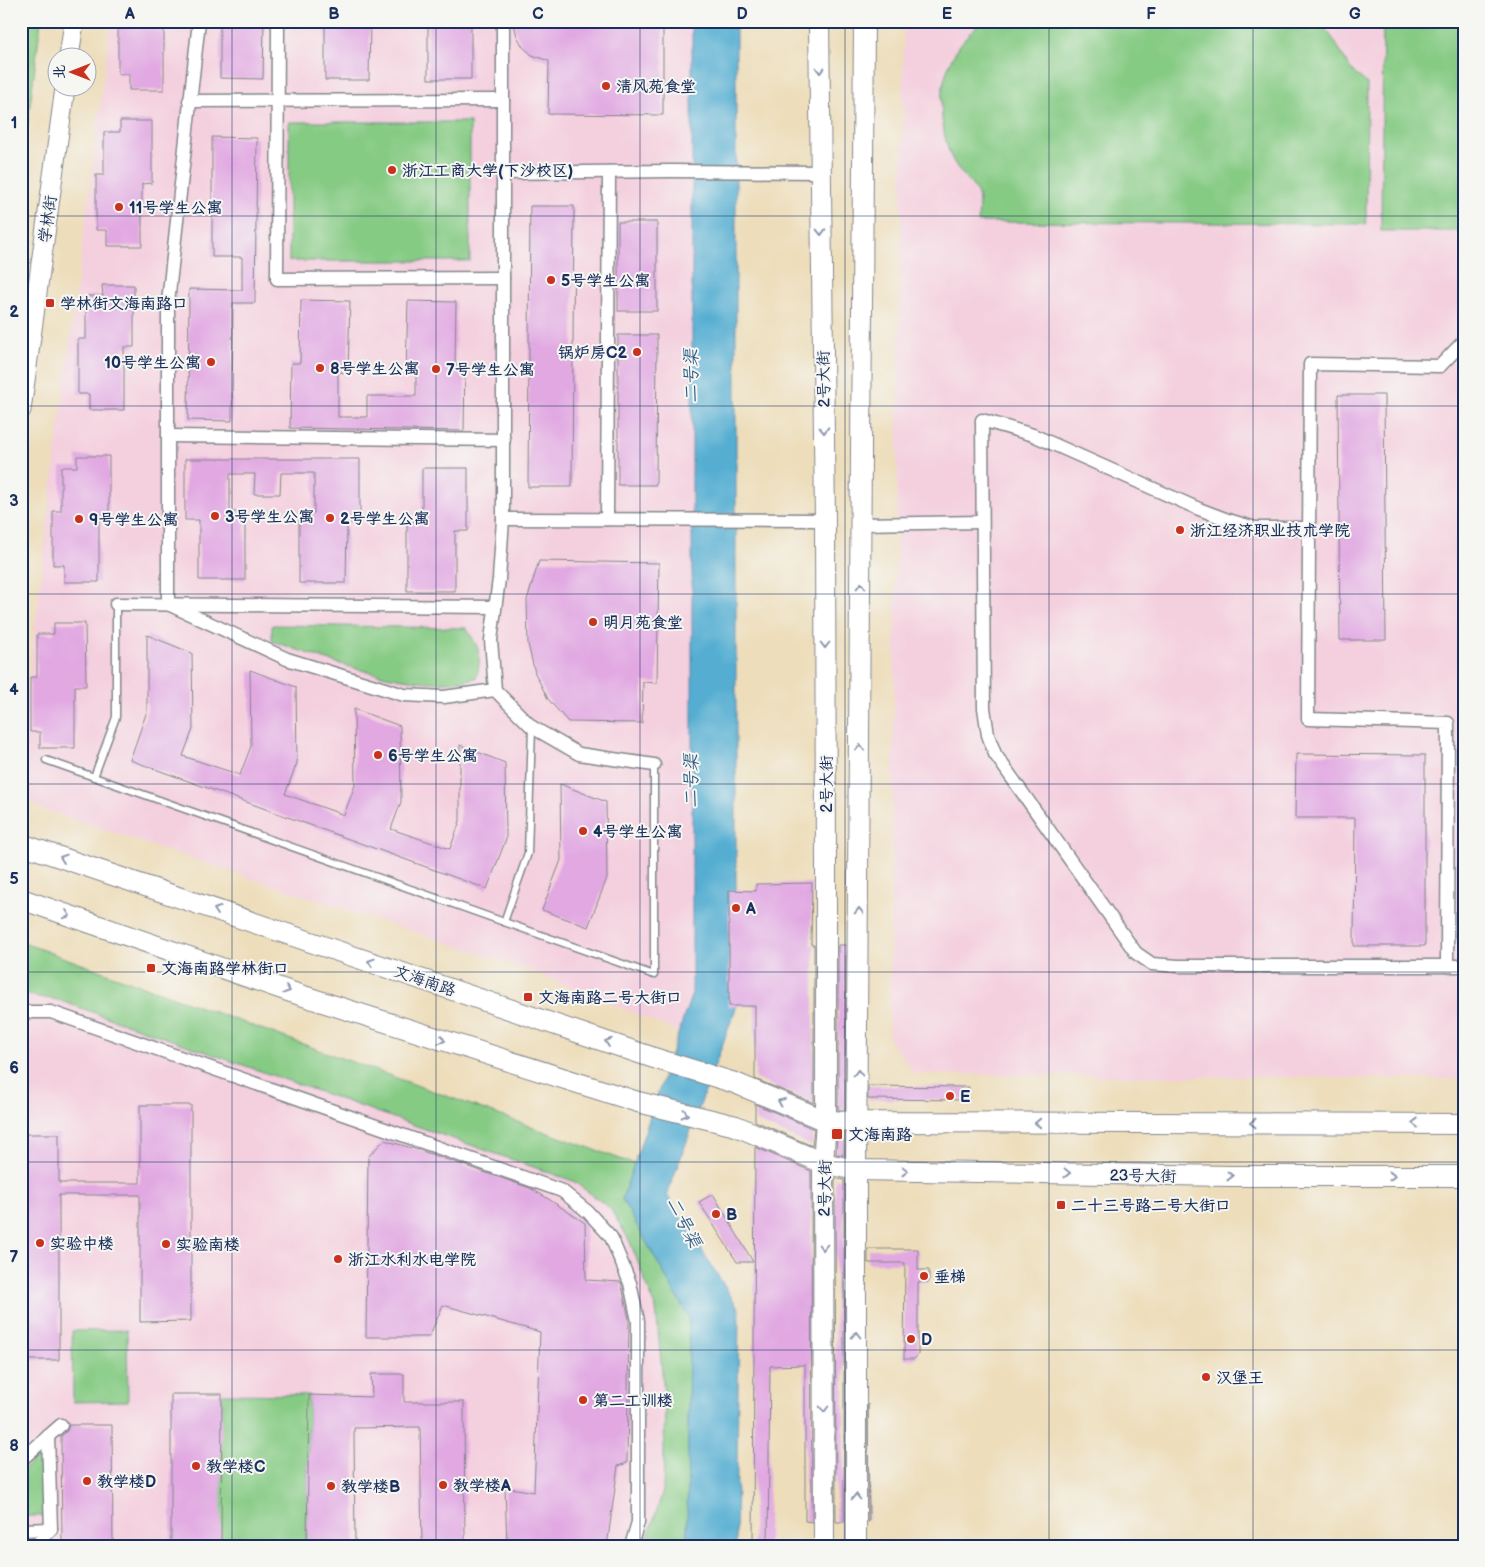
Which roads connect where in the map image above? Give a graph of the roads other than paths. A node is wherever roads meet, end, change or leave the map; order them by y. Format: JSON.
{"nodes":[{"id":1,"x":74,"y":21,"type":"edge"},
{"id":2,"x":199,"y":21,"type":"edge"},
{"id":3,"x":278,"y":21,"type":"edge"},
{"id":4,"x":503,"y":21,"type":"edge"},
{"id":5,"x":819,"y":21,"type":"edge"},
{"id":6,"x":864,"y":21,"type":"edge"},
{"id":7,"x":70,"y":48,"type":"edge"},
{"id":8,"x":64,"y":98,"type":"edge"},
{"id":9,"x":503,"y":100,"type":"junction"},
{"id":10,"x":189,"y":102,"type":"junction"},
{"id":11,"x":277,"y":102,"type":"junction"},
{"id":12,"x":610,"y":172,"type":"junction"},
{"id":13,"x":820,"y":172,"type":"junction"},
{"id":14,"x":503,"y":173,"type":"junction"},
{"id":15,"x":503,"y":278,"type":"junction"},
{"id":16,"x":1464,"y":341,"type":"edge"},
{"id":17,"x":21,"y":410,"type":"edge"},
{"id":18,"x":168,"y":436,"type":"junction"},
{"id":19,"x":504,"y":440,"type":"junction"},
{"id":20,"x":503,"y":519,"type":"junction"},
{"id":21,"x":607,"y":520,"type":"junction"},
{"id":22,"x":825,"y":520,"type":"junction"},
{"id":23,"x":981,"y":522,"type":"junction"},
{"id":24,"x":861,"y":524,"type":"junction"},
{"id":25,"x":1309,"y":528,"type":"junction"},
{"id":26,"x":116,"y":604,"type":"joint"},
{"id":27,"x":168,"y":604,"type":"junction"},
{"id":28,"x":495,"y":607,"type":"junction"},
{"id":29,"x":494,"y":690,"type":"junction"},
{"id":30,"x":532,"y":727,"type":"junction"},
{"id":31,"x":46,"y":760,"type":"dead end"},
{"id":32,"x":654,"y":765,"type":"joint"},
{"id":33,"x":94,"y":777,"type":"junction"},
{"id":34,"x":21,"y":844,"type":"edge"},
{"id":35,"x":21,"y":899,"type":"edge"},
{"id":36,"x":504,"y":922,"type":"junction"},
{"id":37,"x":1447,"y":966,"type":"junction"},
{"id":38,"x":1464,"y":966,"type":"edge"},
{"id":39,"x":21,"y":1014,"type":"edge"},
{"id":40,"x":826,"y":1120,"type":"junction"},
{"id":41,"x":858,"y":1122,"type":"junction"},
{"id":42,"x":1464,"y":1124,"type":"edge"},
{"id":43,"x":823,"y":1163,"type":"junction"},
{"id":44,"x":856,"y":1170,"type":"junction"},
{"id":45,"x":1464,"y":1176,"type":"edge"},
{"id":46,"x":61,"y":1425,"type":"dead end"},
{"id":47,"x":48,"y":1436,"type":"junction"},
{"id":48,"x":21,"y":1460,"type":"edge"},
{"id":49,"x":51,"y":1529,"type":"junction"},
{"id":50,"x":21,"y":1530,"type":"edge"},
{"id":51,"x":35,"y":1546,"type":"edge"},
{"id":52,"x":631,"y":1546,"type":"edge"},
{"id":53,"x":824,"y":1546,"type":"edge"},
{"id":54,"x":856,"y":1546,"type":"edge"}],
"edges":[{"from":1,"to":7,"type":"main road"},
{"from":2,"to":10,"type":"street"},
{"from":3,"to":11,"type":"street"},
{"from":4,"to":9,"type":"street"},
{"from":5,"to":13,"type":"main road","name":"2号大街","one_way":true},
{"from":6,"to":24,"type":"main road","name":"2号大街"},
{"from":8,"to":17,"type":"main road","name":"学林街"},
{"from":9,"to":11,"type":"street"},
{"from":9,"to":14,"type":"street"},
{"from":10,"to":11,"type":"street"},
{"from":10,"to":18,"type":"street"},
{"from":11,"to":15,"type":"street"},
{"from":12,"to":13,"type":"street"},
{"from":12,"to":14,"type":"street"},
{"from":12,"to":21,"type":"street"},
{"from":13,"to":22,"type":"main road","name":"2号大街","one_way":true},
{"from":14,"to":15,"type":"street"},
{"from":15,"to":19,"type":"street"},
{"from":16,"to":25,"type":"street"},
{"from":18,"to":19,"type":"street"},
{"from":18,"to":27,"type":"street"},
{"from":19,"to":20,"type":"street"},
{"from":20,"to":21,"type":"street"},
{"from":20,"to":28,"type":"street"},
{"from":21,"to":22,"type":"street"},
{"from":22,"to":40,"type":"main road","name":"2号大街","one_way":true},
{"from":23,"to":24,"type":"street"},
{"from":23,"to":25,"type":"street"},
{"from":23,"to":37,"type":"street"},
{"from":41,"to":24,"type":"main road","name":"2号大街","one_way":true},
{"from":25,"to":37,"type":"street"},
{"from":26,"to":27,"type":"street"},
{"from":26,"to":33,"type":"lane"},
{"from":27,"to":28,"type":"street"},
{"from":27,"to":29,"type":"street"},
{"from":28,"to":29,"type":"street"},
{"from":29,"to":30,"type":"street"},
{"from":30,"to":32,"type":"street"},
{"from":30,"to":36,"type":"lane"},
{"from":31,"to":33,"type":"lane"},
{"from":32,"to":36,"type":"lane"},
{"from":33,"to":36,"type":"lane"},
{"from":40,"to":34,"type":"main road","name":"文海南路","one_way":true},
{"from":35,"to":43,"type":"main road","one_way":true},
{"from":37,"to":38,"type":"street"},
{"from":39,"to":52,"type":"street"},
{"from":40,"to":41,"type":"main road"},
{"from":40,"to":43,"type":"main road","name":"2号大街"},
{"from":42,"to":41,"type":"main road","one_way":true},
{"from":41,"to":44,"type":"main road","name":"2号大街"},
{"from":43,"to":44,"type":"main road","name":"23号大街"},
{"from":43,"to":53,"type":"main road","name":"2号大街","one_way":true},
{"from":44,"to":45,"type":"main road","name":"23号大街","one_way":true},
{"from":54,"to":44,"type":"main road","name":"2号大街","one_way":true},
{"from":46,"to":47,"type":"street"},
{"from":47,"to":48,"type":"street"},
{"from":47,"to":49,"type":"street"},
{"from":49,"to":50,"type":"street"},
{"from":49,"to":51,"type":"street"}]}
